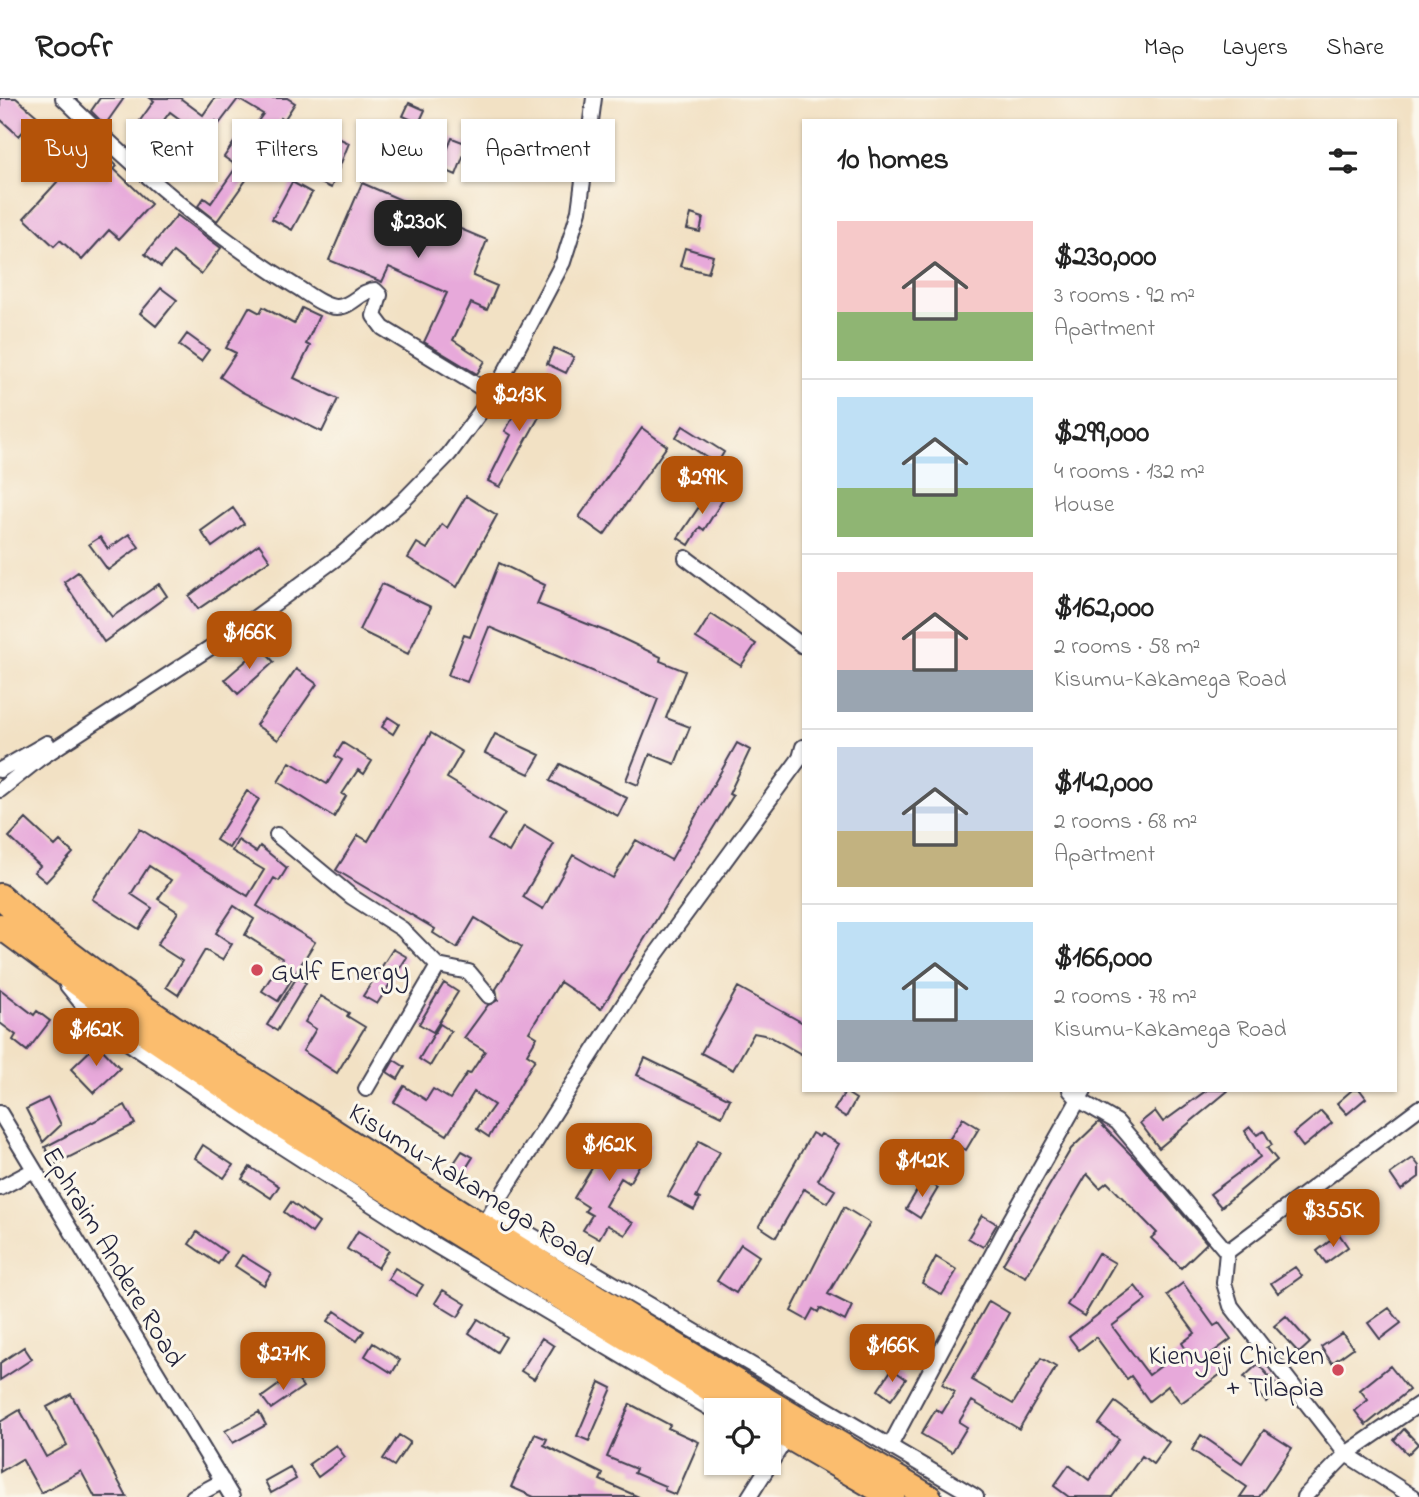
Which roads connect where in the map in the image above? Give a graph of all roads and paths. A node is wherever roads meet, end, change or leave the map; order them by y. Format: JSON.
{"nodes":[{"id":1,"x":64,"y":98,"type":"edge"},
{"id":2,"x":594,"y":98,"type":"edge"},
{"id":3,"x":494,"y":395,"type":"junction"},
{"id":4,"x":686,"y":558,"type":"dead end"},
{"id":5,"x":802,"y":645,"type":"edge"},
{"id":6,"x":101,"y":716,"type":"junction"},
{"id":7,"x":802,"y":756,"type":"edge"},
{"id":8,"x":0,"y":770,"type":"edge"},
{"id":9,"x":0,"y":790,"type":"edge"},
{"id":10,"x":277,"y":835,"type":"dead end"},
{"id":11,"x":0,"y":896,"type":"edge"},
{"id":12,"x":0,"y":926,"type":"edge"},
{"id":13,"x":43,"y":955,"type":"junction"},
{"id":14,"x":438,"y":966,"type":"junction"},
{"id":15,"x":489,"y":996,"type":"dead end"},
{"id":16,"x":366,"y":1089,"type":"dead end"},
{"id":17,"x":1078,"y":1094,"type":"edge"},
{"id":18,"x":1419,"y":1108,"type":"edge"},
{"id":19,"x":0,"y":1113,"type":"edge"},
{"id":20,"x":34,"y":1170,"type":"junction"},
{"id":21,"x":0,"y":1188,"type":"edge"},
{"id":22,"x":487,"y":1219,"type":"junction"},
{"id":23,"x":1227,"y":1252,"type":"junction"},
{"id":24,"x":725,"y":1398,"type":"edge"},
{"id":25,"x":1419,"y":1404,"type":"edge"},
{"id":26,"x":704,"y":1405,"type":"edge"},
{"id":27,"x":781,"y":1434,"type":"edge"},
{"id":28,"x":890,"y":1446,"type":"junction"},
{"id":29,"x":1346,"y":1454,"type":"junction"},
{"id":30,"x":758,"y":1475,"type":"edge"},
{"id":31,"x":223,"y":1481,"type":"junction"},
{"id":32,"x":193,"y":1497,"type":"edge"},
{"id":33,"x":232,"y":1497,"type":"edge"},
{"id":34,"x":749,"y":1497,"type":"edge"},
{"id":35,"x":892,"y":1497,"type":"edge"},
{"id":36,"x":929,"y":1497,"type":"edge"},
{"id":37,"x":976,"y":1497,"type":"edge"},
{"id":38,"x":1304,"y":1497,"type":"edge"},
{"id":39,"x":1413,"y":1497,"type":"edge"}],
"edges":[{"from":1,"to":3,"type":"street"},
{"from":2,"to":3,"type":"street"},
{"from":3,"to":6,"type":"street"},
{"from":4,"to":5,"type":"street"},
{"from":6,"to":8,"type":"street"},
{"from":6,"to":9,"type":"street"},
{"from":7,"to":22,"type":"street"},
{"from":10,"to":14,"type":"street"},
{"from":11,"to":22,"type":"highway","name":"Kisumu-Kakamega Road"},
{"from":12,"to":13,"type":"highway","name":"Kisumu-Kakamega Road"},
{"from":13,"to":24,"type":"highway","name":"Kisumu-Kakamega Road"},
{"from":13,"to":26,"type":"street"},
{"from":14,"to":15,"type":"street"},
{"from":14,"to":16,"type":"street"},
{"from":17,"to":23,"type":"street"},
{"from":17,"to":28,"type":"street"},
{"from":18,"to":23,"type":"street"},
{"from":19,"to":20,"type":"street","name":"Ephraim Andere Road"},
{"from":20,"to":21,"type":"street"},
{"from":20,"to":31,"type":"street","name":"Ephraim Andere Road"},
{"from":22,"to":28,"type":"street"},
{"from":22,"to":36,"type":"highway","name":"Kisumu-Kakamega Road"},
{"from":23,"to":29,"type":"street"},
{"from":25,"to":29,"type":"street"},
{"from":27,"to":35,"type":"highway"},
{"from":28,"to":37,"type":"street"},
{"from":29,"to":38,"type":"street"},
{"from":29,"to":39,"type":"street"},
{"from":30,"to":34,"type":"street"},
{"from":31,"to":32,"type":"street"},
{"from":31,"to":33,"type":"street","name":"Ephraim Andere Road"}]}
